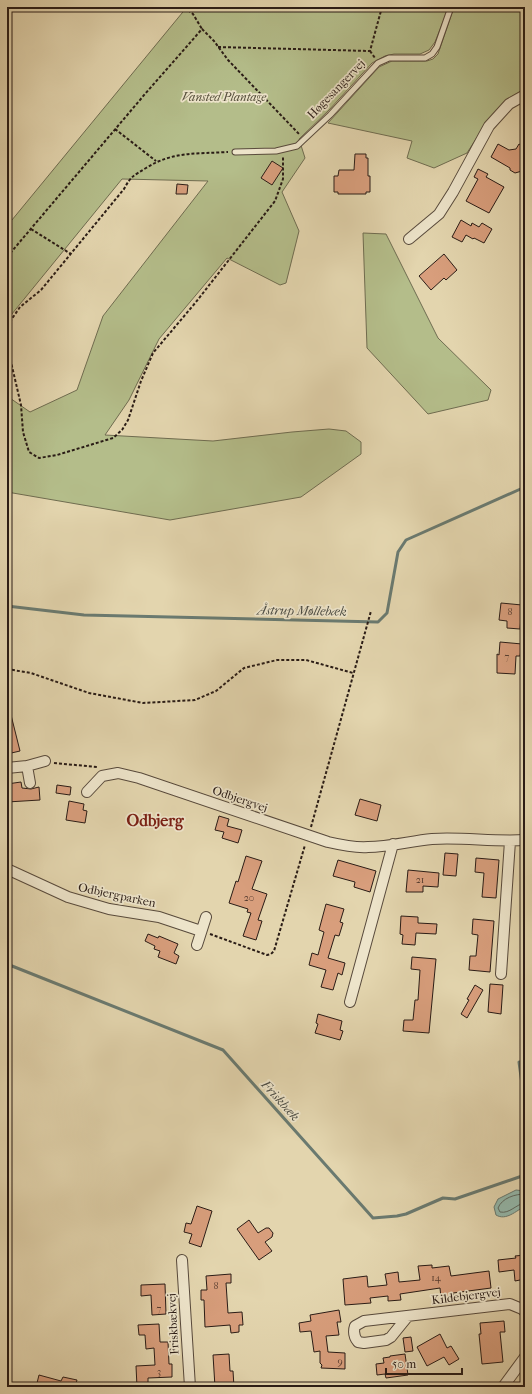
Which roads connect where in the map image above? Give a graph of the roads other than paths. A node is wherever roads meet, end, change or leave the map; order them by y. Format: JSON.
{"nodes":[{"id":1,"x":451,"y":7,"type":"edge"},
{"id":2,"x":525,"y":95,"type":"edge"},
{"id":3,"x":235,"y":152,"type":"road end"},
{"id":4,"x":409,"y":239,"type":"dead end"},
{"id":5,"x":45,"y":761,"type":"road end"},
{"id":6,"x":27,"y":766,"type":"junction"},
{"id":7,"x":7,"y":768,"type":"edge"},
{"id":8,"x":30,"y":783,"type":"dead end"},
{"id":9,"x":87,"y":792,"type":"dead end"},
{"id":10,"x":525,"y":840,"type":"edge"},
{"id":11,"x":510,"y":841,"type":"junction"},
{"id":12,"x":393,"y":844,"type":"junction"},
{"id":13,"x":7,"y":869,"type":"edge"},
{"id":14,"x":206,"y":917,"type":"dead end"},
{"id":15,"x":201,"y":931,"type":"junction"},
{"id":16,"x":196,"y":945,"type":"dead end"},
{"id":17,"x":501,"y":974,"type":"dead end"},
{"id":18,"x":350,"y":1002,"type":"dead end"},
{"id":19,"x":182,"y":1260,"type":"dead end"},
{"id":20,"x":525,"y":1312,"type":"edge"},
{"id":21,"x":408,"y":1316,"type":"junction"},
{"id":22,"x":525,"y":1357,"type":"edge"},
{"id":23,"x":190,"y":1387,"type":"edge"},
{"id":24,"x":503,"y":1387,"type":"edge"}],
"edges":[{"from":1,"to":3,"type":"lane","name":"Høgesangervej"},
{"from":2,"to":4,"type":"street"},
{"from":5,"to":6,"type":"street"},
{"from":6,"to":7,"type":"street"},
{"from":6,"to":8,"type":"street"},
{"from":9,"to":12,"type":"street","name":"Odbjergvej"},
{"from":10,"to":11,"type":"street","name":"Odbjergvej"},
{"from":11,"to":12,"type":"street","name":"Odbjergvej"},
{"from":11,"to":17,"type":"street"},
{"from":12,"to":18,"type":"street"},
{"from":13,"to":15,"type":"street","name":"Odbjergparken"},
{"from":14,"to":15,"type":"street"},
{"from":15,"to":16,"type":"street"},
{"from":19,"to":23,"type":"street","name":"Friskbækvej"},
{"from":20,"to":21,"type":"street","name":"Kildebjergvej"},
{"from":21,"to":21,"type":"street","name":"Kildebjergvej"},
{"from":22,"to":24,"type":"street"}]}
